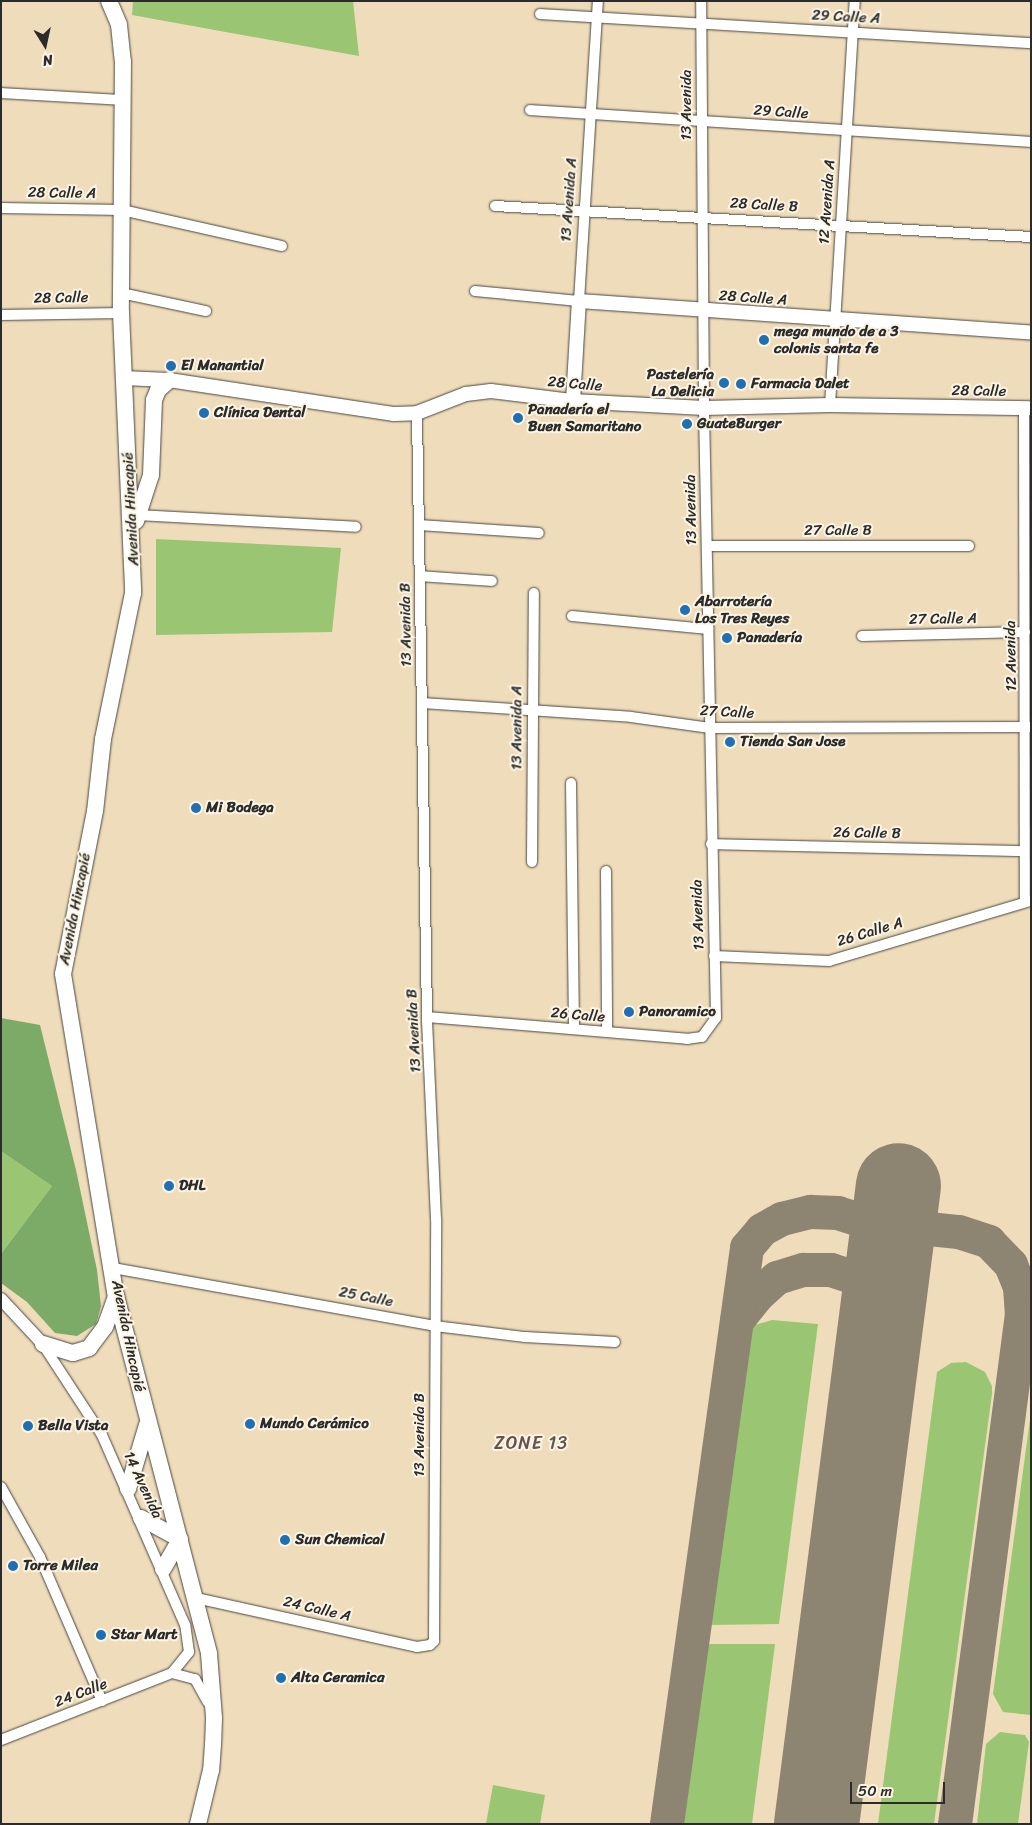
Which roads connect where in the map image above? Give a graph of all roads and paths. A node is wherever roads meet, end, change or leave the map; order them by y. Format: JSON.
{"nodes":[{"id":1,"x":109,"y":1,"type":"edge"},
{"id":2,"x":598,"y":1,"type":"edge"},
{"id":3,"x":701,"y":1,"type":"edge"},
{"id":4,"x":855,"y":1,"type":"edge"},
{"id":5,"x":540,"y":14,"type":"dead end"},
{"id":6,"x":597,"y":18,"type":"junction"},
{"id":7,"x":702,"y":24,"type":"junction"},
{"id":8,"x":853,"y":33,"type":"junction"},
{"id":9,"x":1031,"y":43,"type":"edge"},
{"id":10,"x":1,"y":93,"type":"edge"},
{"id":11,"x":124,"y":100,"type":"junction"},
{"id":12,"x":530,"y":110,"type":"dead end"},
{"id":13,"x":591,"y":113,"type":"junction"},
{"id":14,"x":702,"y":122,"type":"junction"},
{"id":15,"x":847,"y":131,"type":"junction"},
{"id":16,"x":1031,"y":142,"type":"edge"},
{"id":17,"x":495,"y":206,"type":"dead end"},
{"id":18,"x":1,"y":208,"type":"edge"},
{"id":19,"x":122,"y":210,"type":"junction"},
{"id":20,"x":585,"y":211,"type":"junction"},
{"id":21,"x":703,"y":217,"type":"junction"},
{"id":22,"x":841,"y":224,"type":"junction"},
{"id":23,"x":1031,"y":237,"type":"edge"},
{"id":24,"x":282,"y":246,"type":"dead end"},
{"id":25,"x":474,"y":291,"type":"dead end"},
{"id":26,"x":121,"y":293,"type":"junction"},
{"id":27,"x":579,"y":301,"type":"junction"},
{"id":28,"x":206,"y":311,"type":"dead end"},
{"id":29,"x":705,"y":312,"type":"junction"},
{"id":30,"x":121,"y":313,"type":"junction"},
{"id":31,"x":1,"y":315,"type":"edge"},
{"id":32,"x":835,"y":320,"type":"junction"},
{"id":33,"x":1031,"y":333,"type":"edge"},
{"id":34,"x":123,"y":378,"type":"junction"},
{"id":35,"x":169,"y":380,"type":"junction"},
{"id":36,"x":573,"y":401,"type":"junction"},
{"id":37,"x":830,"y":406,"type":"junction"},
{"id":38,"x":704,"y":408,"type":"junction"},
{"id":39,"x":1027,"y":408,"type":"edge"},
{"id":40,"x":417,"y":413,"type":"junction"},
{"id":41,"x":1028,"y":478,"type":"edge"},
{"id":42,"x":137,"y":515,"type":"junction"},
{"id":43,"x":419,"y":525,"type":"junction"},
{"id":44,"x":356,"y":527,"type":"dead end"},
{"id":45,"x":539,"y":533,"type":"dead end"},
{"id":46,"x":134,"y":543,"type":"junction"},
{"id":47,"x":706,"y":546,"type":"junction"},
{"id":48,"x":969,"y":546,"type":"dead end"},
{"id":49,"x":420,"y":576,"type":"junction"},
{"id":50,"x":492,"y":581,"type":"dead end"},
{"id":51,"x":534,"y":593,"type":"dead end"},
{"id":52,"x":572,"y":616,"type":"dead end"},
{"id":53,"x":708,"y":629,"type":"junction"},
{"id":54,"x":862,"y":636,"type":"dead end"},
{"id":55,"x":1027,"y":637,"type":"edge"},
{"id":56,"x":422,"y":703,"type":"junction"},
{"id":57,"x":534,"y":711,"type":"junction"},
{"id":58,"x":1029,"y":727,"type":"edge"},
{"id":59,"x":710,"y":728,"type":"junction"},
{"id":60,"x":571,"y":783,"type":"dead end"},
{"id":61,"x":711,"y":844,"type":"junction"},
{"id":62,"x":1023,"y":851,"type":"junction"},
{"id":63,"x":532,"y":862,"type":"dead end"},
{"id":64,"x":606,"y":872,"type":"dead end"},
{"id":65,"x":1028,"y":901,"type":"edge"},
{"id":66,"x":714,"y":956,"type":"junction"},
{"id":67,"x":427,"y":1017,"type":"junction"},
{"id":68,"x":716,"y":1018,"type":"joint"},
{"id":69,"x":574,"y":1030,"type":"junction"},
{"id":70,"x":608,"y":1032,"type":"junction"},
{"id":71,"x":113,"y":1268,"type":"junction"},
{"id":72,"x":116,"y":1296,"type":"junction"},
{"id":73,"x":1,"y":1299,"type":"edge"},
{"id":74,"x":435,"y":1326,"type":"junction"},
{"id":75,"x":615,"y":1342,"type":"dead end"},
{"id":76,"x":43,"y":1344,"type":"junction"},
{"id":77,"x":147,"y":1425,"type":"junction"},
{"id":78,"x":1,"y":1488,"type":"edge"},
{"id":79,"x":128,"y":1490,"type":"junction"},
{"id":80,"x":141,"y":1518,"type":"junction"},
{"id":81,"x":180,"y":1539,"type":"junction"},
{"id":82,"x":163,"y":1569,"type":"junction"},
{"id":83,"x":196,"y":1598,"type":"junction"},
{"id":84,"x":430,"y":1645,"type":"joint"},
{"id":85,"x":189,"y":1652,"type":"joint"},
{"id":86,"x":172,"y":1673,"type":"junction"},
{"id":87,"x":102,"y":1701,"type":"junction"},
{"id":88,"x":214,"y":1718,"type":"junction"},
{"id":89,"x":1,"y":1740,"type":"edge"},
{"id":90,"x":198,"y":1824,"type":"edge"}],
"edges":[{"from":1,"to":11,"type":"main road","name":"Avenida Hincapié"},
{"from":2,"to":6,"type":"street","name":"13 Avenida A"},
{"from":3,"to":7,"type":"street","name":"13 Avenida"},
{"from":4,"to":8,"type":"street","name":"12 Avenida A"},
{"from":5,"to":6,"type":"street","name":"29 Calle A"},
{"from":6,"to":7,"type":"street","name":"29 Calle A"},
{"from":6,"to":13,"type":"street","name":"13 Avenida A"},
{"from":7,"to":8,"type":"street","name":"29 Calle A"},
{"from":7,"to":14,"type":"street","name":"13 Avenida"},
{"from":8,"to":9,"type":"street","name":"29 Calle A"},
{"from":8,"to":15,"type":"street","name":"12 Avenida A"},
{"from":10,"to":11,"type":"street"},
{"from":11,"to":19,"type":"main road","name":"Avenida Hincapié"},
{"from":12,"to":13,"type":"street","name":"29 Calle"},
{"from":13,"to":14,"type":"street","name":"29 Calle"},
{"from":13,"to":20,"type":"street","name":"13 Avenida A"},
{"from":14,"to":15,"type":"street","name":"29 Calle"},
{"from":14,"to":21,"type":"street","name":"13 Avenida"},
{"from":15,"to":16,"type":"street","name":"29 Calle"},
{"from":15,"to":22,"type":"street","name":"12 Avenida A"},
{"from":17,"to":20,"type":"street","name":"28 Calle B"},
{"from":18,"to":19,"type":"street","name":"28 Calle A"},
{"from":19,"to":24,"type":"street","name":"28 Calle A"},
{"from":19,"to":26,"type":"main road","name":"Avenida Hincapié"},
{"from":20,"to":21,"type":"street","name":"28 Calle B"},
{"from":20,"to":27,"type":"street","name":"13 Avenida A"},
{"from":21,"to":22,"type":"street","name":"28 Calle B"},
{"from":21,"to":29,"type":"street","name":"13 Avenida"},
{"from":22,"to":23,"type":"street","name":"28 Calle B"},
{"from":22,"to":32,"type":"street","name":"12 Avenida A"},
{"from":25,"to":27,"type":"street","name":"28 Calle A"},
{"from":26,"to":28,"type":"street"},
{"from":26,"to":30,"type":"main road","name":"Avenida Hincapié"},
{"from":27,"to":29,"type":"main road","name":"28 Calle A"},
{"from":27,"to":36,"type":"main road","name":"13 Avenida A"},
{"from":29,"to":32,"type":"main road","name":"28 Calle A"},
{"from":29,"to":38,"type":"street","name":"13 Avenida"},
{"from":30,"to":31,"type":"street","name":"28 Calle"},
{"from":30,"to":34,"type":"main road","name":"Avenida Hincapié"},
{"from":32,"to":33,"type":"main road","name":"28 Calle A"},
{"from":32,"to":37,"type":"street","name":"12 Avenida A"},
{"from":34,"to":35,"type":"main road","name":"28 Calle"},
{"from":34,"to":46,"type":"main road","name":"Avenida Hincapié"},
{"from":35,"to":40,"type":"main road","name":"28 Calle"},
{"from":35,"to":42,"type":"main road"},
{"from":36,"to":38,"type":"main road","name":"28 Calle"},
{"from":36,"to":40,"type":"main road","name":"28 Calle"},
{"from":37,"to":38,"type":"main road","name":"28 Calle"},
{"from":37,"to":39,"type":"main road","name":"28 Calle"},
{"from":38,"to":47,"type":"street","name":"13 Avenida"},
{"from":39,"to":41,"type":"street","name":"12 Avenida"},
{"from":40,"to":43,"type":"street","name":"13 Avenida B"},
{"from":41,"to":55,"type":"street","name":"12 Avenida"},
{"from":42,"to":44,"type":"street"},
{"from":42,"to":46,"type":"main road"},
{"from":43,"to":45,"type":"street"},
{"from":43,"to":49,"type":"street","name":"13 Avenida B"},
{"from":46,"to":71,"type":"main road","name":"Avenida Hincapié"},
{"from":47,"to":48,"type":"street","name":"27 Calle B"},
{"from":47,"to":53,"type":"street","name":"13 Avenida"},
{"from":49,"to":50,"type":"street"},
{"from":49,"to":56,"type":"street","name":"13 Avenida B"},
{"from":51,"to":57,"type":"street","name":"13 Avenida A"},
{"from":52,"to":53,"type":"street"},
{"from":53,"to":59,"type":"street","name":"13 Avenida"},
{"from":54,"to":55,"type":"street","name":"27 Calle A"},
{"from":55,"to":58,"type":"street","name":"12 Avenida"},
{"from":56,"to":57,"type":"street","name":"27 Calle"},
{"from":56,"to":67,"type":"street","name":"13 Avenida B"},
{"from":57,"to":59,"type":"street","name":"27 Calle"},
{"from":57,"to":63,"type":"street","name":"13 Avenida A"},
{"from":58,"to":59,"type":"street","name":"27 Calle"},
{"from":58,"to":62,"type":"street","name":"12 Avenida"},
{"from":59,"to":61,"type":"street","name":"13 Avenida"},
{"from":60,"to":69,"type":"street"},
{"from":61,"to":62,"type":"street","name":"26 Calle B"},
{"from":61,"to":66,"type":"street","name":"13 Avenida"},
{"from":62,"to":65,"type":"street","name":"12 Avenida"},
{"from":64,"to":70,"type":"street"},
{"from":65,"to":66,"type":"street","name":"26 Calle A"},
{"from":66,"to":68,"type":"street","name":"13 Avenida"},
{"from":67,"to":69,"type":"street","name":"26 Calle"},
{"from":67,"to":74,"type":"street","name":"13 Avenida B"},
{"from":68,"to":70,"type":"street","name":"26 Calle"},
{"from":69,"to":70,"type":"street","name":"26 Calle"},
{"from":71,"to":72,"type":"main road","name":"Avenida Hincapié"},
{"from":71,"to":74,"type":"street","name":"25 Calle"},
{"from":72,"to":76,"type":"main road"},
{"from":72,"to":77,"type":"main road","name":"Avenida Hincapié"},
{"from":73,"to":76,"type":"street","name":"14 Avenida"},
{"from":74,"to":75,"type":"street","name":"25 Calle"},
{"from":74,"to":84,"type":"street","name":"13 Avenida B"},
{"from":76,"to":79,"type":"street","name":"14 Avenida"},
{"from":77,"to":79,"type":"main road"},
{"from":77,"to":81,"type":"main road","name":"Avenida Hincapié"},
{"from":78,"to":87,"type":"street"},
{"from":79,"to":80,"type":"street","name":"14 Avenida"},
{"from":80,"to":81,"type":"main road"},
{"from":80,"to":82,"type":"street","name":"14 Avenida"},
{"from":81,"to":82,"type":"main road"},
{"from":81,"to":83,"type":"main road","name":"Avenida Hincapié"},
{"from":82,"to":85,"type":"street","name":"14 Avenida"},
{"from":83,"to":84,"type":"street","name":"24 Calle A"},
{"from":83,"to":88,"type":"main road","name":"Avenida Hincapié"},
{"from":85,"to":86,"type":"street","name":"24 Calle"},
{"from":86,"to":87,"type":"street","name":"24 Calle"},
{"from":86,"to":88,"type":"street"},
{"from":87,"to":89,"type":"street","name":"24 Calle"},
{"from":88,"to":90,"type":"main road","name":"Avenida Hincapié"}]}
